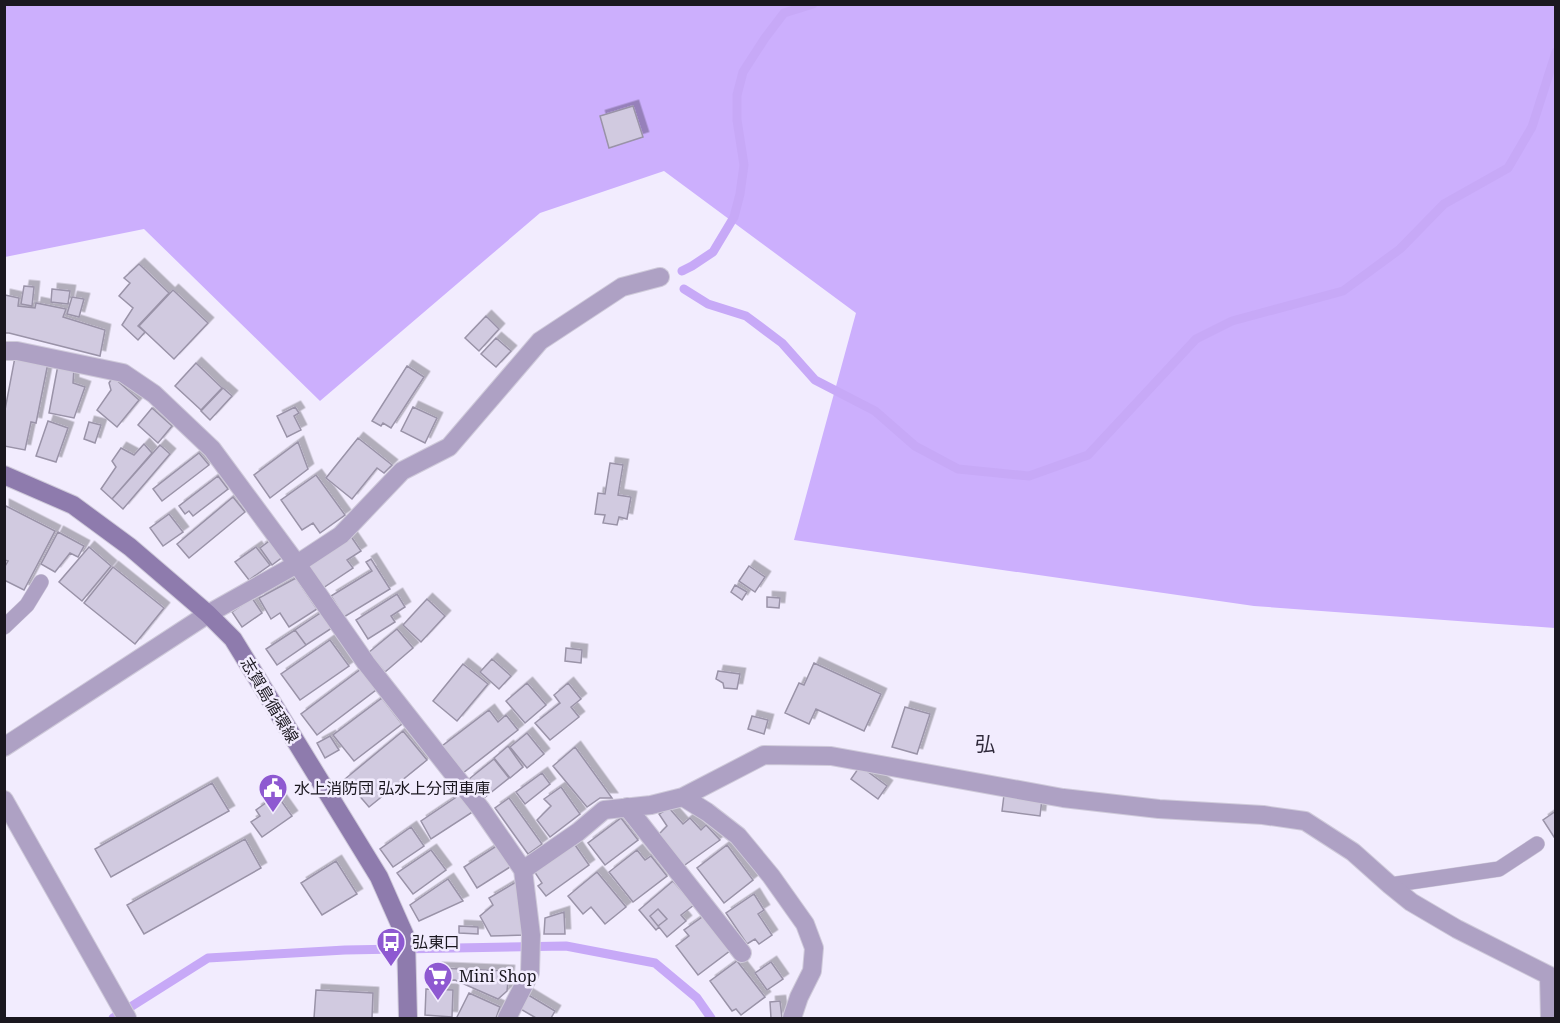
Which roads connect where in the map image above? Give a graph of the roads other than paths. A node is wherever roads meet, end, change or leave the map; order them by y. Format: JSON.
{"nodes":[{"id":1,"x":660,"y":277,"type":"dead end"},
{"id":2,"x":4,"y":351,"type":"edge"},
{"id":3,"x":4,"y":475,"type":"edge"},
{"id":4,"x":297,"y":564,"type":"junction"},
{"id":5,"x":41,"y":582,"type":"dead end"},
{"id":6,"x":208,"y":614,"type":"junction"},
{"id":7,"x":4,"y":627,"type":"edge"},
{"id":8,"x":4,"y":747,"type":"edge"},
{"id":9,"x":682,"y":797,"type":"junction"},
{"id":10,"x":4,"y":800,"type":"edge"},
{"id":11,"x":627,"y":807,"type":"junction"},
{"id":12,"x":1536,"y":844,"type":"dead end"},
{"id":13,"x":523,"y":870,"type":"junction"},
{"id":14,"x":1390,"y":885,"type":"junction"},
{"id":15,"x":742,"y":953,"type":"dead end"},
{"id":16,"x":1552,"y":978,"type":"edge"},
{"id":17,"x":127,"y":1018,"type":"edge"},
{"id":18,"x":408,"y":1018,"type":"edge"},
{"id":19,"x":507,"y":1018,"type":"edge"},
{"id":20,"x":792,"y":1018,"type":"edge"},
{"id":21,"x":1550,"y":1018,"type":"edge"}],
"edges":[{"from":1,"to":4,"type":"street"},
{"from":2,"to":4,"type":"street"},
{"from":3,"to":6,"type":"main road","name":"志賀島循環線"},
{"from":4,"to":6,"type":"street"},
{"from":4,"to":13,"type":"street"},
{"from":5,"to":7,"type":"lane"},
{"from":6,"to":8,"type":"street"},
{"from":6,"to":18,"type":"main road","name":"志賀島循環線"},
{"from":9,"to":11,"type":"street"},
{"from":9,"to":14,"type":"street"},
{"from":9,"to":20,"type":"street"},
{"from":10,"to":17,"type":"street"},
{"from":11,"to":13,"type":"street"},
{"from":11,"to":15,"type":"street"},
{"from":12,"to":14,"type":"lane"},
{"from":13,"to":19,"type":"street"},
{"from":14,"to":16,"type":"street"},
{"from":16,"to":21,"type":"street"}]}
